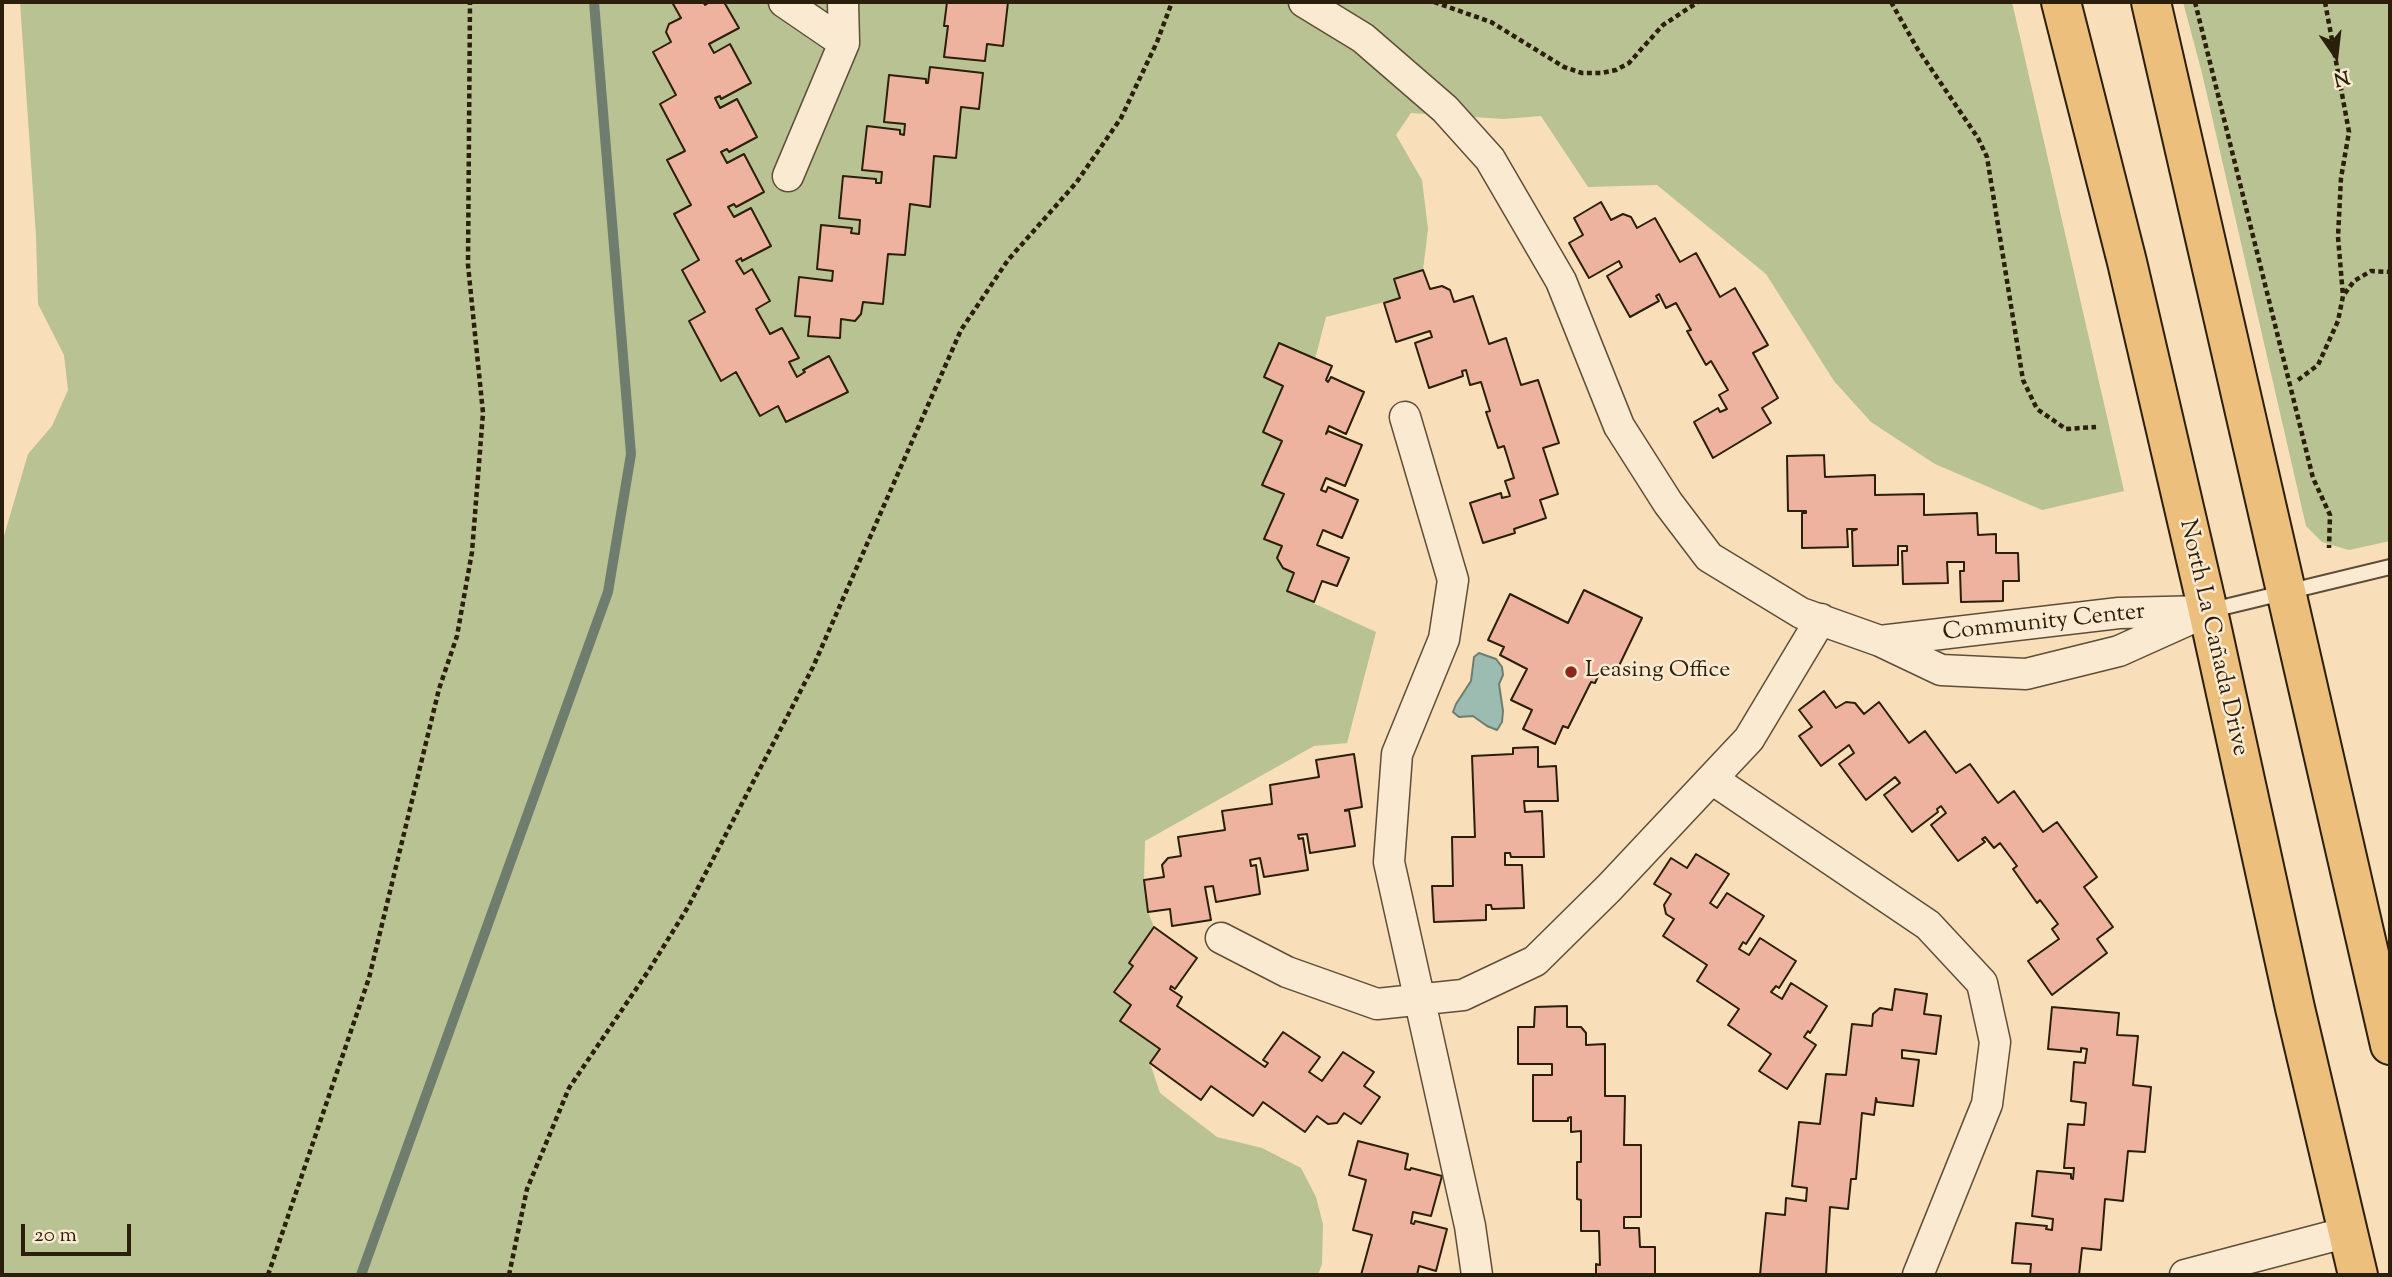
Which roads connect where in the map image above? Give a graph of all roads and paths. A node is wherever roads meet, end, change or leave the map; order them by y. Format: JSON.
{"nodes":[{"id":1,"x":470,"y":2,"type":"edge"},
{"id":2,"x":784,"y":2,"type":"edge"},
{"id":3,"x":843,"y":2,"type":"edge"},
{"id":4,"x":1172,"y":2,"type":"edge"},
{"id":5,"x":1304,"y":2,"type":"edge"},
{"id":6,"x":1434,"y":2,"type":"edge"},
{"id":7,"x":1698,"y":2,"type":"edge"},
{"id":8,"x":1891,"y":2,"type":"edge"},
{"id":9,"x":2060,"y":2,"type":"edge"},
{"id":10,"x":2151,"y":2,"type":"edge"},
{"id":11,"x":2195,"y":2,"type":"edge"},
{"id":12,"x":2325,"y":2,"type":"edge"},
{"id":13,"x":844,"y":43,"type":"junction"},
{"id":14,"x":788,"y":176,"type":"dead end"},
{"id":15,"x":2390,"y":272,"type":"edge"},
{"id":16,"x":2343,"y":296,"type":"junction"},
{"id":17,"x":2298,"y":380,"type":"dead end"},
{"id":18,"x":1405,"y":417,"type":"dead end"},
{"id":19,"x":2096,"y":427,"type":"dead end"},
{"id":20,"x":2329,"y":548,"type":"dead end"},
{"id":21,"x":2390,"y":567,"type":"edge"},
{"id":22,"x":2286,"y":592,"type":"junction"},
{"id":23,"x":2208,"y":611,"type":"junction"},
{"id":24,"x":1821,"y":619,"type":"junction"},
{"id":25,"x":1880,"y":641,"type":"junction"},
{"id":26,"x":1712,"y":779,"type":"junction"},
{"id":27,"x":1221,"y":939,"type":"dead end"},
{"id":28,"x":1420,"y":999,"type":"junction"},
{"id":29,"x":2390,"y":1045,"type":"edge"},
{"id":30,"x":2348,"y":1232,"type":"junction"},
{"id":31,"x":268,"y":1275,"type":"edge"},
{"id":32,"x":509,"y":1275,"type":"edge"},
{"id":33,"x":1477,"y":1275,"type":"edge"},
{"id":34,"x":1918,"y":1275,"type":"edge"},
{"id":35,"x":2185,"y":1275,"type":"edge"},
{"id":36,"x":2358,"y":1275,"type":"edge"}],
"edges":[{"from":1,"to":31,"type":"path"},
{"from":2,"to":13,"type":"street"},
{"from":3,"to":13,"type":"street"},
{"from":4,"to":32,"type":"path"},
{"from":5,"to":24,"type":"street","name":"Community Center"},
{"from":6,"to":7,"type":"path"},
{"from":8,"to":19,"type":"path"},
{"from":9,"to":23,"type":"main road","name":"North La Cañada Drive"},
{"from":10,"to":22,"type":"main road"},
{"from":11,"to":20,"type":"path"},
{"from":12,"to":16,"type":"path"},
{"from":13,"to":14,"type":"street"},
{"from":15,"to":16,"type":"path"},
{"from":16,"to":17,"type":"path"},
{"from":18,"to":28,"type":"street"},
{"from":21,"to":22,"type":"lane","name":"Community Center"},
{"from":22,"to":23,"type":"lane","name":"Community Center"},
{"from":22,"to":29,"type":"main road"},
{"from":23,"to":25,"type":"street","name":"Community Center"},
{"from":23,"to":25,"type":"street","name":"Community Center"},
{"from":23,"to":30,"type":"main road","name":"North La Cañada Drive"},
{"from":24,"to":25,"type":"street","name":"Community Center"},
{"from":24,"to":26,"type":"street"},
{"from":26,"to":28,"type":"street"},
{"from":26,"to":34,"type":"street"},
{"from":27,"to":28,"type":"street"},
{"from":28,"to":33,"type":"street"},
{"from":30,"to":35,"type":"street"},
{"from":30,"to":36,"type":"main road","name":"North La Cañada Drive"}]}
